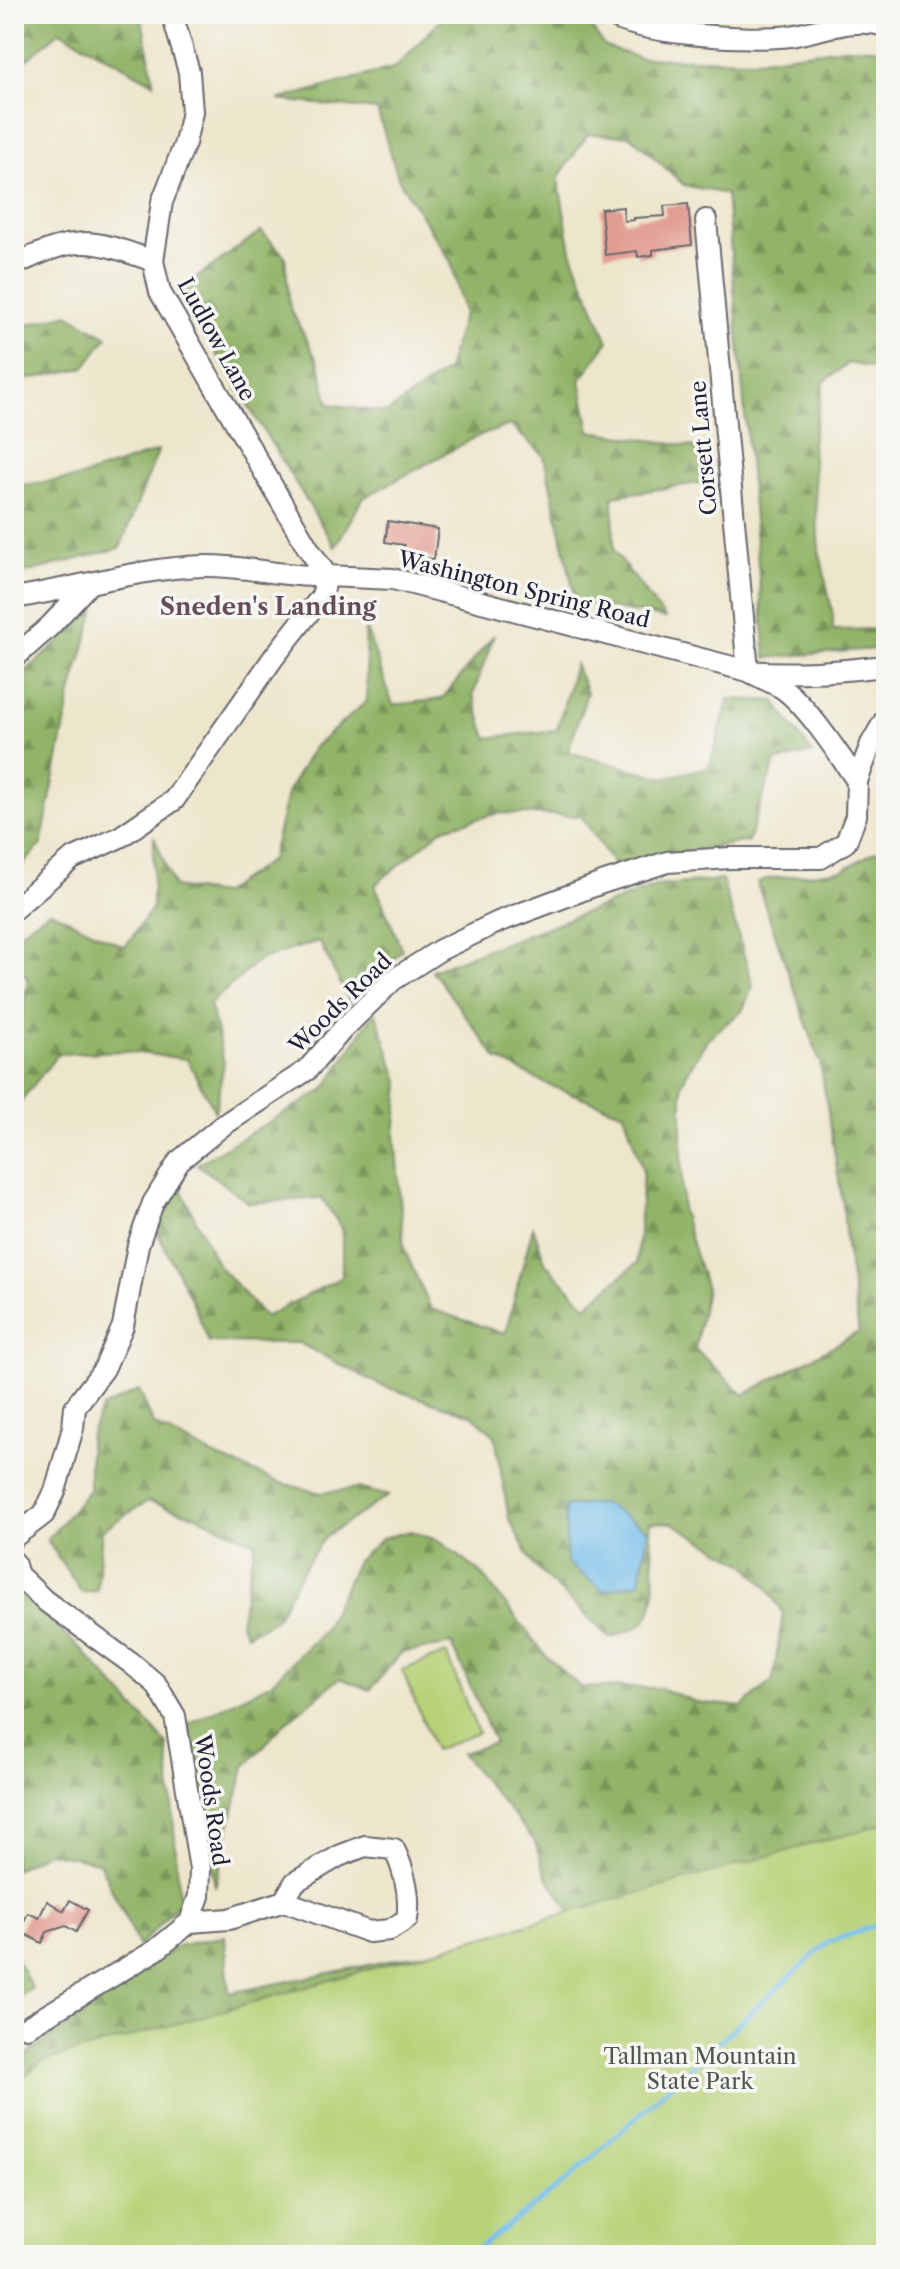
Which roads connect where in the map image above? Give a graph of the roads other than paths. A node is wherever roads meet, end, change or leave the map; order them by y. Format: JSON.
{"nodes":[{"id":1,"x":172,"y":14,"type":"edge"},
{"id":2,"x":608,"y":14,"type":"edge"},
{"id":3,"x":886,"y":26,"type":"edge"},
{"id":4,"x":706,"y":220,"type":"dead end"},
{"id":5,"x":153,"y":261,"type":"junction"},
{"id":6,"x":14,"y":265,"type":"edge"},
{"id":7,"x":327,"y":576,"type":"junction"},
{"id":8,"x":89,"y":584,"type":"junction"},
{"id":9,"x":14,"y":598,"type":"edge"},
{"id":10,"x":14,"y":658,"type":"edge"},
{"id":11,"x":886,"y":666,"type":"edge"},
{"id":12,"x":748,"y":671,"type":"junction"},
{"id":13,"x":886,"y":718,"type":"edge"},
{"id":14,"x":857,"y":781,"type":"junction"},
{"id":15,"x":14,"y":909,"type":"edge"},
{"id":16,"x":14,"y":1537,"type":"edge"},
{"id":17,"x":14,"y":1562,"type":"edge"},
{"id":18,"x":284,"y":1901,"type":"junction"},
{"id":19,"x":190,"y":1922,"type":"junction"},
{"id":20,"x":27,"y":2027,"type":"dead end"}],
"edges":[{"from":1,"to":5,"type":"street","name":"Ludlow Lane"},
{"from":2,"to":3,"type":"street"},
{"from":4,"to":12,"type":"street","name":"Corsett Lane"},
{"from":5,"to":6,"type":"street"},
{"from":5,"to":7,"type":"street","name":"Ludlow Lane"},
{"from":7,"to":8,"type":"street","name":"Washington Spring Road"},
{"from":7,"to":12,"type":"street","name":"Washington Spring Road"},
{"from":7,"to":15,"type":"street"},
{"from":8,"to":9,"type":"street","name":"Washington Spring Road"},
{"from":8,"to":10,"type":"street"},
{"from":11,"to":12,"type":"street","name":"Washington Spring Road"},
{"from":12,"to":14,"type":"street"},
{"from":13,"to":14,"type":"street","name":"Woods Road"},
{"from":14,"to":16,"type":"street","name":"Woods Road"},
{"from":17,"to":19,"type":"street","name":"Woods Road"},
{"from":18,"to":18,"type":"street"},
{"from":18,"to":19,"type":"street"},
{"from":19,"to":20,"type":"street"}]}
